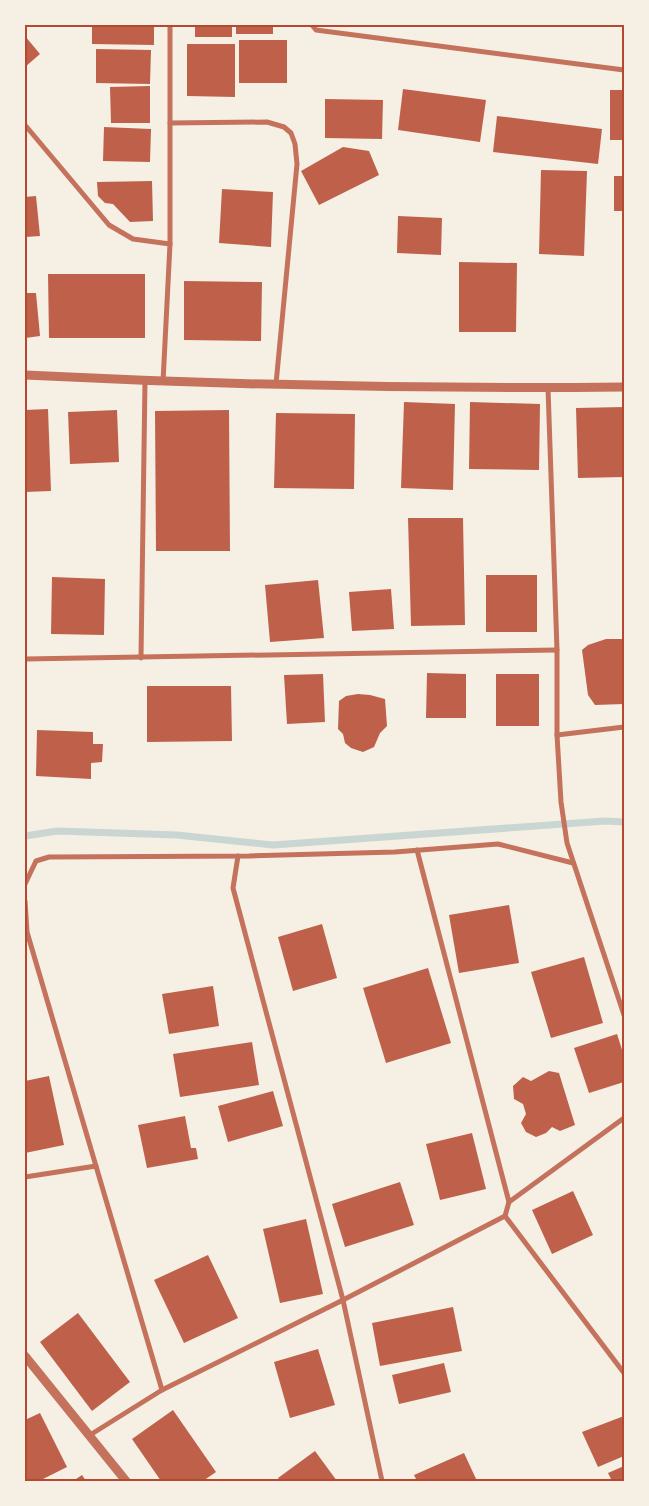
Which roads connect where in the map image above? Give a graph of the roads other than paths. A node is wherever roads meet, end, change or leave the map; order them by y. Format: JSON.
{"nodes":[{"id":1,"x":170,"y":25,"type":"edge"},
{"id":2,"x":312,"y":25,"type":"edge"},
{"id":3,"x":624,"y":70,"type":"edge"},
{"id":4,"x":170,"y":123,"type":"junction"},
{"id":5,"x":25,"y":125,"type":"edge"},
{"id":6,"x":170,"y":244,"type":"junction"},
{"id":7,"x":25,"y":375,"type":"edge"},
{"id":8,"x":145,"y":381,"type":"junction"},
{"id":9,"x":163,"y":382,"type":"junction"},
{"id":10,"x":276,"y":384,"type":"junction"},
{"id":11,"x":624,"y":387,"type":"edge"},
{"id":12,"x":548,"y":388,"type":"junction"},
{"id":13,"x":557,"y":650,"type":"junction"},
{"id":14,"x":141,"y":658,"type":"junction"},
{"id":15,"x":25,"y":659,"type":"edge"},
{"id":16,"x":624,"y":727,"type":"edge"},
{"id":17,"x":557,"y":735,"type":"junction"},
{"id":18,"x":417,"y":850,"type":"junction"},
{"id":19,"x":238,"y":856,"type":"junction"},
{"id":20,"x":573,"y":863,"type":"junction"},
{"id":21,"x":25,"y":884,"type":"edge"},
{"id":22,"x":25,"y":902,"type":"edge"},
{"id":23,"x":624,"y":1015,"type":"edge"},
{"id":24,"x":624,"y":1118,"type":"edge"},
{"id":25,"x":96,"y":1166,"type":"junction"},
{"id":26,"x":25,"y":1177,"type":"edge"},
{"id":27,"x":509,"y":1202,"type":"junction"},
{"id":28,"x":505,"y":1216,"type":"junction"},
{"id":29,"x":343,"y":1300,"type":"junction"},
{"id":30,"x":25,"y":1356,"type":"edge"},
{"id":31,"x":624,"y":1373,"type":"edge"},
{"id":32,"x":162,"y":1390,"type":"junction"},
{"id":33,"x":90,"y":1435,"type":"junction"},
{"id":34,"x":126,"y":1481,"type":"edge"},
{"id":35,"x":382,"y":1481,"type":"edge"}],
"edges":[{"from":1,"to":4,"type":"street"},
{"from":2,"to":3,"type":"street"},
{"from":4,"to":6,"type":"street"},
{"from":4,"to":10,"type":"street"},
{"from":5,"to":6,"type":"street"},
{"from":6,"to":9,"type":"street"},
{"from":7,"to":8,"type":"street"},
{"from":8,"to":9,"type":"street"},
{"from":8,"to":14,"type":"street"},
{"from":9,"to":10,"type":"street"},
{"from":10,"to":12,"type":"street"},
{"from":11,"to":12,"type":"street"},
{"from":12,"to":13,"type":"street"},
{"from":13,"to":14,"type":"street"},
{"from":13,"to":17,"type":"street"},
{"from":14,"to":15,"type":"street"},
{"from":16,"to":17,"type":"street"},
{"from":17,"to":20,"type":"street"},
{"from":18,"to":19,"type":"street"},
{"from":18,"to":20,"type":"street"},
{"from":18,"to":27,"type":"street"},
{"from":19,"to":21,"type":"street"},
{"from":19,"to":29,"type":"street"},
{"from":20,"to":23,"type":"street"},
{"from":22,"to":25,"type":"street"},
{"from":24,"to":27,"type":"street"},
{"from":25,"to":26,"type":"street"},
{"from":25,"to":32,"type":"street"},
{"from":27,"to":28,"type":"street"},
{"from":28,"to":29,"type":"street"},
{"from":28,"to":31,"type":"street"},
{"from":29,"to":32,"type":"street"},
{"from":29,"to":35,"type":"street"},
{"from":30,"to":33,"type":"street"},
{"from":32,"to":33,"type":"street"},
{"from":33,"to":34,"type":"street"}]}
